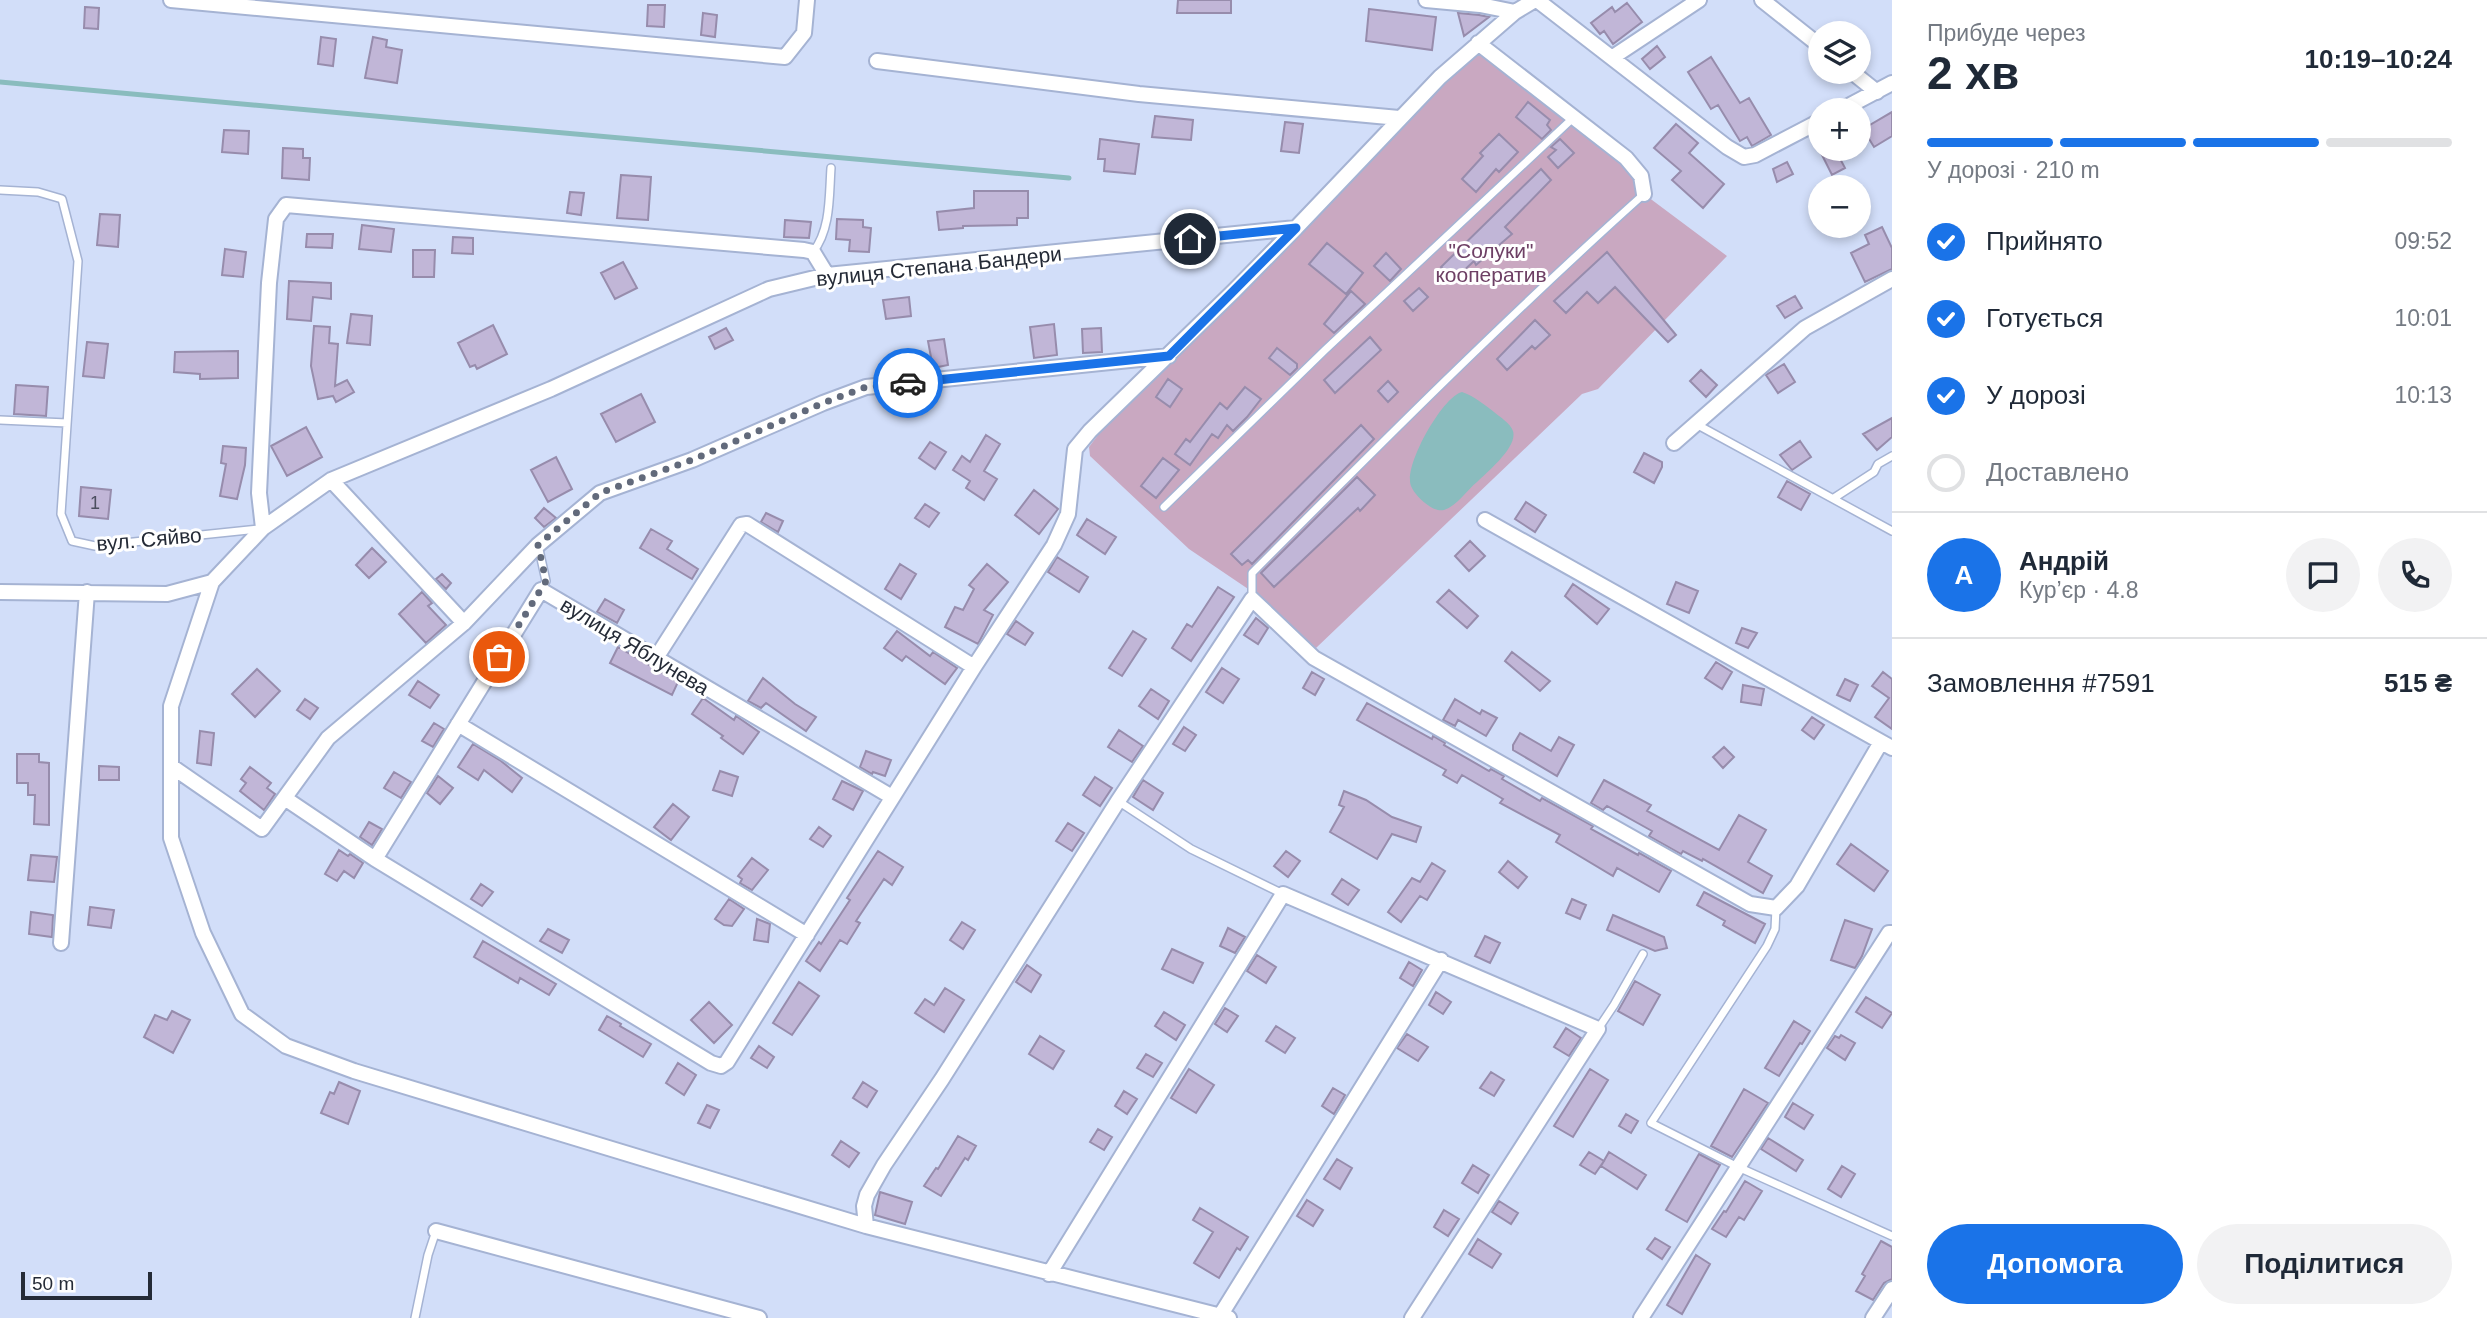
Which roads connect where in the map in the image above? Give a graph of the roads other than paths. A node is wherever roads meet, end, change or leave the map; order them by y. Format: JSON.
{"nodes":[{"id":1,"x":171,"y":0,"type":"edge"},
{"id":2,"x":807,"y":0,"type":"edge"},
{"id":3,"x":1426,"y":0,"type":"edge"},
{"id":4,"x":1536,"y":0,"type":"edge"},
{"id":5,"x":1699,"y":0,"type":"edge"},
{"id":6,"x":1762,"y":0,"type":"edge"},
{"id":7,"x":1515,"y":12,"type":"junction"},
{"id":8,"x":1808,"y":36,"type":"edge"},
{"id":9,"x":1478,"y":43,"type":"junction"},
{"id":10,"x":1613,"y":57,"type":"junction"},
{"id":11,"x":877,"y":61,"type":"dead end"},
{"id":12,"x":1892,"y":83,"type":"edge"},
{"id":13,"x":1867,"y":84,"type":"edge"},
{"id":14,"x":1877,"y":92,"type":"junction"},
{"id":15,"x":1865,"y":98,"type":"edge"},
{"id":16,"x":1399,"y":118,"type":"junction"},
{"id":17,"x":1573,"y":118,"type":"junction"},
{"id":18,"x":1808,"y":127,"type":"edge"},
{"id":19,"x":831,"y":168,"type":"dead end"},
{"id":20,"x":0,"y":190,"type":"edge"},
{"id":21,"x":1644,"y":194,"type":"joint"},
{"id":22,"x":1296,"y":228,"type":"junction"},
{"id":23,"x":813,"y":252,"type":"junction"},
{"id":24,"x":827,"y":275,"type":"junction"},
{"id":25,"x":1892,"y":279,"type":"edge"},
{"id":26,"x":1169,"y":356,"type":"junction"},
{"id":27,"x":0,"y":420,"type":"edge"},
{"id":28,"x":67,"y":423,"type":"junction"},
{"id":29,"x":1696,"y":424,"type":"junction"},
{"id":30,"x":1674,"y":443,"type":"dead end"},
{"id":31,"x":1892,"y":456,"type":"edge"},
{"id":32,"x":331,"y":481,"type":"junction"},
{"id":33,"x":1834,"y":498,"type":"junction"},
{"id":34,"x":1164,"y":508,"type":"dead end"},
{"id":35,"x":1485,"y":520,"type":"dead end"},
{"id":36,"x":263,"y":528,"type":"junction"},
{"id":37,"x":1892,"y":531,"type":"edge"},
{"id":38,"x":538,"y":545,"type":"junction"},
{"id":39,"x":212,"y":582,"type":"junction"},
{"id":40,"x":541,"y":590,"type":"junction"},
{"id":41,"x":0,"y":592,"type":"edge"},
{"id":42,"x":87,"y":592,"type":"junction"},
{"id":43,"x":1252,"y":600,"type":"junction"},
{"id":44,"x":464,"y":623,"type":"junction"},
{"id":45,"x":656,"y":658,"type":"junction"},
{"id":46,"x":974,"y":667,"type":"junction"},
{"id":47,"x":458,"y":724,"type":"junction"},
{"id":48,"x":1887,"y":745,"type":"edge"},
{"id":49,"x":171,"y":766,"type":"junction"},
{"id":50,"x":892,"y":797,"type":"junction"},
{"id":51,"x":286,"y":799,"type":"junction"},
{"id":52,"x":1118,"y":801,"type":"junction"},
{"id":53,"x":375,"y":859,"type":"junction"},
{"id":54,"x":1283,"y":894,"type":"junction"},
{"id":55,"x":1776,"y":908,"type":"junction"},
{"id":56,"x":1892,"y":933,"type":"edge"},
{"id":57,"x":807,"y":935,"type":"junction"},
{"id":58,"x":61,"y":943,"type":"dead end"},
{"id":59,"x":1643,"y":954,"type":"dead end"},
{"id":60,"x":1441,"y":960,"type":"junction"},
{"id":61,"x":1598,"y":1028,"type":"junction"},
{"id":62,"x":1738,"y":1167,"type":"junction"},
{"id":63,"x":866,"y":1226,"type":"junction"},
{"id":64,"x":436,"y":1231,"type":"joint"},
{"id":65,"x":1892,"y":1236,"type":"edge"},
{"id":66,"x":1049,"y":1274,"type":"junction"},
{"id":67,"x":1892,"y":1289,"type":"edge"},
{"id":68,"x":1224,"y":1317,"type":"edge"},
{"id":69,"x":415,"y":1318,"type":"edge"},
{"id":70,"x":759,"y":1318,"type":"edge"},
{"id":71,"x":1412,"y":1318,"type":"edge"},
{"id":72,"x":1642,"y":1318,"type":"edge"},
{"id":73,"x":1874,"y":1318,"type":"edge"}],
"edges":[{"from":1,"to":2,"type":"street"},
{"from":3,"to":7,"type":"street"},
{"from":4,"to":7,"type":"street"},
{"from":4,"to":10,"type":"street"},
{"from":5,"to":10,"type":"street"},
{"from":6,"to":8,"type":"street"},
{"from":7,"to":9,"type":"street"},
{"from":9,"to":16,"type":"street"},
{"from":9,"to":17,"type":"street"},
{"from":10,"to":18,"type":"street"},
{"from":11,"to":16,"type":"street"},
{"from":12,"to":14,"type":"street"},
{"from":13,"to":14,"type":"street"},
{"from":14,"to":15,"type":"street"},
{"from":16,"to":22,"type":"street"},
{"from":17,"to":21,"type":"street"},
{"from":17,"to":34,"type":"lane"},
{"from":19,"to":23,"type":"lane"},
{"from":20,"to":28,"type":"lane","name":"вул. Сяйво"},
{"from":21,"to":43,"type":"lane"},
{"from":22,"to":24,"type":"street","name":"вулиця Степана Бандери"},
{"from":22,"to":26,"type":"street"},
{"from":23,"to":24,"type":"street"},
{"from":23,"to":36,"type":"street"},
{"from":24,"to":32,"type":"street","name":"вулиця Степана Бандери"},
{"from":25,"to":29,"type":"street"},
{"from":26,"to":38,"type":"street"},
{"from":26,"to":46,"type":"street"},
{"from":27,"to":28,"type":"lane"},
{"from":28,"to":36,"type":"lane","name":"вул. Сяйво"},
{"from":29,"to":30,"type":"street"},
{"from":29,"to":33,"type":"lane"},
{"from":31,"to":33,"type":"lane"},
{"from":32,"to":36,"type":"street","name":"вулиця Степана Бандери"},
{"from":32,"to":44,"type":"street"},
{"from":33,"to":37,"type":"lane"},
{"from":35,"to":48,"type":"street"},
{"from":36,"to":39,"type":"street","name":"вулиця Степана Бандери"},
{"from":38,"to":40,"type":"lane"},
{"from":38,"to":44,"type":"street"},
{"from":39,"to":42,"type":"street"},
{"from":39,"to":49,"type":"street"},
{"from":40,"to":45,"type":"street","name":"вулиця Яблунева"},
{"from":40,"to":47,"type":"street","name":"вулиця Яблунева"},
{"from":41,"to":42,"type":"street"},
{"from":42,"to":58,"type":"street"},
{"from":43,"to":52,"type":"street"},
{"from":43,"to":55,"type":"street"},
{"from":44,"to":51,"type":"street"},
{"from":45,"to":46,"type":"street"},
{"from":45,"to":50,"type":"street","name":"вулиця Яблунева"},
{"from":46,"to":50,"type":"street"},
{"from":47,"to":53,"type":"street","name":"вулиця Яблунева"},
{"from":47,"to":57,"type":"street"},
{"from":48,"to":55,"type":"street"},
{"from":49,"to":51,"type":"street"},
{"from":49,"to":63,"type":"street"},
{"from":50,"to":57,"type":"street"},
{"from":51,"to":53,"type":"street"},
{"from":52,"to":54,"type":"lane"},
{"from":52,"to":63,"type":"street"},
{"from":53,"to":57,"type":"street"},
{"from":54,"to":60,"type":"street"},
{"from":54,"to":66,"type":"street"},
{"from":55,"to":62,"type":"lane"},
{"from":56,"to":62,"type":"street"},
{"from":59,"to":61,"type":"lane"},
{"from":60,"to":61,"type":"street"},
{"from":60,"to":68,"type":"street"},
{"from":61,"to":71,"type":"street"},
{"from":62,"to":65,"type":"lane"},
{"from":62,"to":72,"type":"street"},
{"from":63,"to":66,"type":"street"},
{"from":64,"to":69,"type":"lane"},
{"from":64,"to":70,"type":"street"},
{"from":66,"to":68,"type":"street"},
{"from":67,"to":73,"type":"street"}]}
